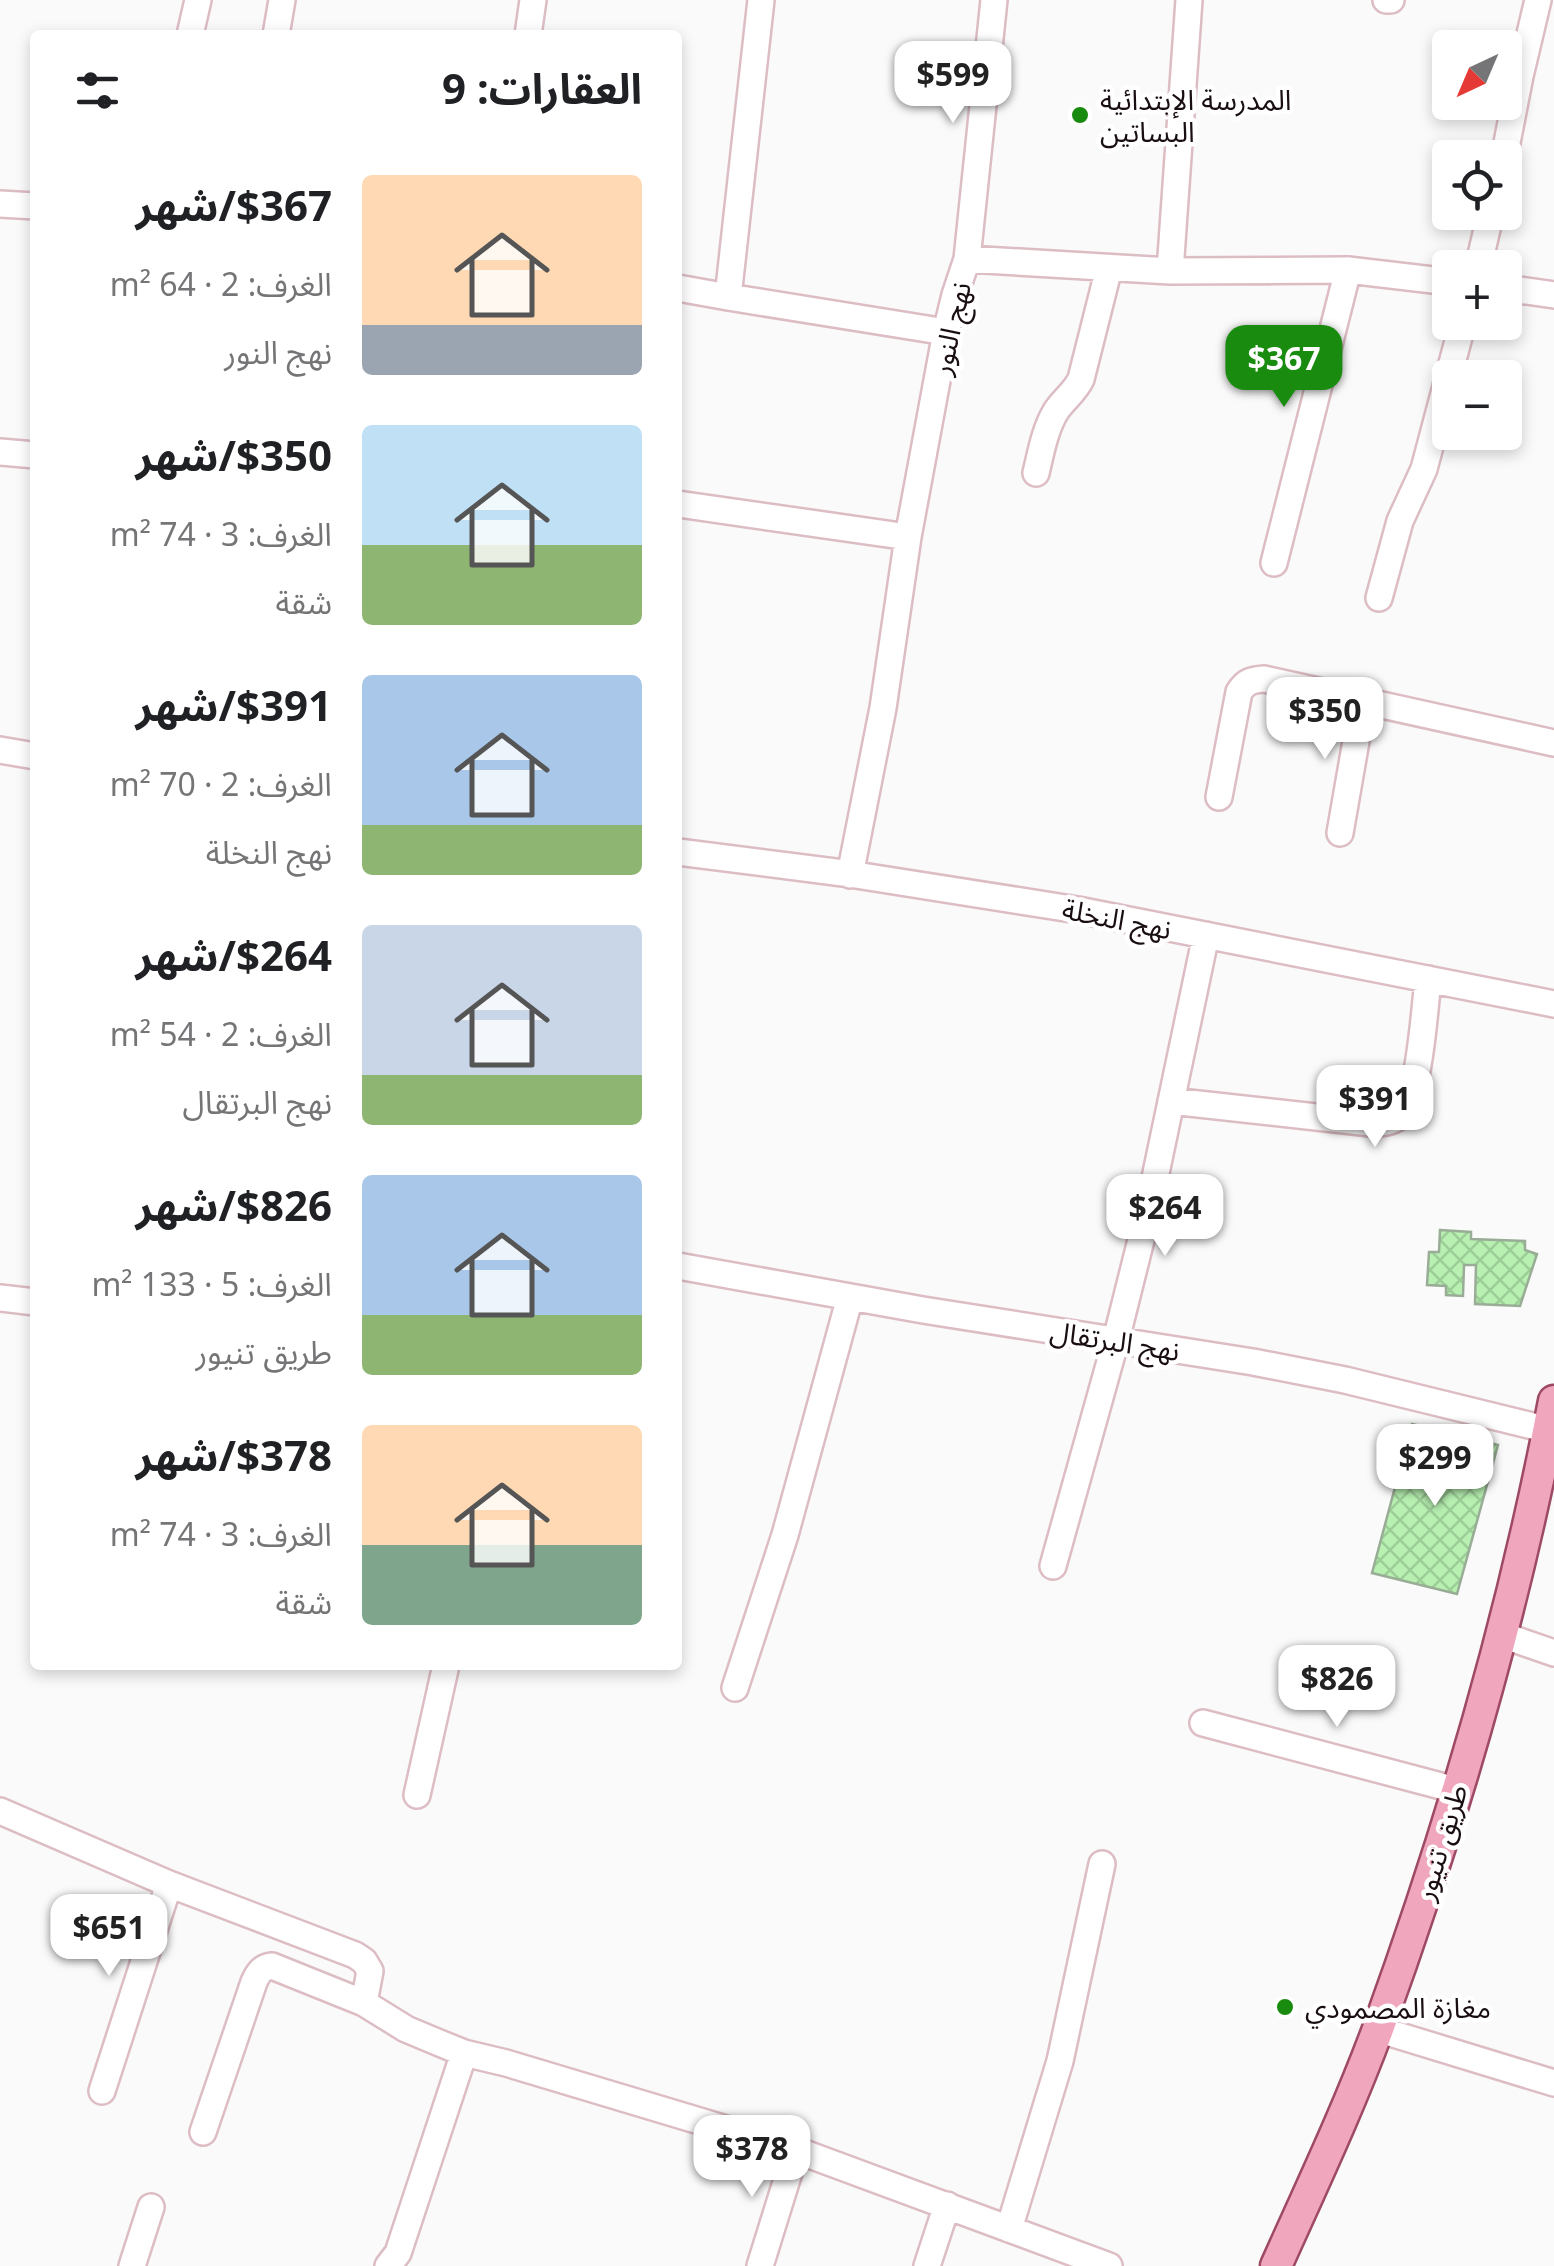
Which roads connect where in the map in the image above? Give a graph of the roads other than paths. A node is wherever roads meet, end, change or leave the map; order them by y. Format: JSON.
{"nodes":[{"id":1,"x":198,"y":0,"type":"edge"},
{"id":2,"x":282,"y":0,"type":"edge"},
{"id":3,"x":533,"y":0,"type":"edge"},
{"id":4,"x":761,"y":0,"type":"edge"},
{"id":5,"x":994,"y":0,"type":"edge"},
{"id":6,"x":1189,"y":0,"type":"edge"},
{"id":7,"x":1538,"y":0,"type":"edge"},
{"id":8,"x":191,"y":30,"type":"edge"},
{"id":9,"x":277,"y":30,"type":"edge"},
{"id":10,"x":529,"y":30,"type":"edge"},
{"id":11,"x":1508,"y":140,"type":"edge"},
{"id":12,"x":0,"y":204,"type":"edge"},
{"id":13,"x":30,"y":206,"type":"edge"},
{"id":14,"x":967,"y":258,"type":"junction"},
{"id":15,"x":1109,"y":268,"type":"junction"},
{"id":16,"x":1348,"y":270,"type":"junction"},
{"id":17,"x":1170,"y":271,"type":"junction"},
{"id":18,"x":1432,"y":280,"type":"edge"},
{"id":19,"x":682,"y":289,"type":"edge"},
{"id":20,"x":1522,"y":290,"type":"edge"},
{"id":21,"x":1554,"y":295,"type":"edge"},
{"id":22,"x":728,"y":297,"type":"junction"},
{"id":23,"x":946,"y":332,"type":"junction"},
{"id":24,"x":1458,"y":340,"type":"edge"},
{"id":25,"x":0,"y":452,"type":"edge"},
{"id":26,"x":30,"y":455,"type":"edge"},
{"id":27,"x":1036,"y":473,"type":"dead end"},
{"id":28,"x":682,"y":505,"type":"edge"},
{"id":29,"x":908,"y":538,"type":"junction"},
{"id":30,"x":1274,"y":563,"type":"dead end"},
{"id":31,"x":1380,"y":598,"type":"dead end"},
{"id":32,"x":1363,"y":700,"type":"junction"},
{"id":33,"x":1554,"y":743,"type":"edge"},
{"id":34,"x":0,"y":750,"type":"edge"},
{"id":35,"x":30,"y":755,"type":"edge"},
{"id":36,"x":1219,"y":797,"type":"dead end"},
{"id":37,"x":1340,"y":833,"type":"dead end"},
{"id":38,"x":682,"y":853,"type":"edge"},
{"id":39,"x":850,"y":874,"type":"junction"},
{"id":40,"x":1206,"y":935,"type":"junction"},
{"id":41,"x":1428,"y":979,"type":"junction"},
{"id":42,"x":1554,"y":1004,"type":"edge"},
{"id":43,"x":1171,"y":1101,"type":"junction"},
{"id":44,"x":682,"y":1267,"type":"edge"},
{"id":45,"x":850,"y":1297,"type":"junction"},
{"id":46,"x":0,"y":1298,"type":"edge"},
{"id":47,"x":30,"y":1301,"type":"edge"},
{"id":48,"x":1116,"y":1340,"type":"junction"},
{"id":49,"x":1551,"y":1416,"type":"edge"},
{"id":50,"x":1053,"y":1566,"type":"dead end"},
{"id":51,"x":1502,"y":1634,"type":"junction"},
{"id":52,"x":1554,"y":1653,"type":"edge"},
{"id":53,"x":445,"y":1670,"type":"edge"},
{"id":54,"x":735,"y":1688,"type":"dead end"},
{"id":55,"x":1203,"y":1723,"type":"dead end"},
{"id":56,"x":1456,"y":1790,"type":"junction"},
{"id":57,"x":417,"y":1795,"type":"dead end"},
{"id":58,"x":0,"y":1811,"type":"edge"},
{"id":59,"x":1102,"y":1864,"type":"dead end"},
{"id":60,"x":169,"y":1884,"type":"junction"},
{"id":61,"x":364,"y":2003,"type":"junction"},
{"id":62,"x":1378,"y":2029,"type":"junction"},
{"id":63,"x":464,"y":2052,"type":"junction"},
{"id":64,"x":1554,"y":2083,"type":"edge"},
{"id":65,"x":102,"y":2091,"type":"dead end"},
{"id":66,"x":204,"y":2132,"type":"dead end"},
{"id":67,"x":796,"y":2150,"type":"junction"},
{"id":68,"x":947,"y":2206,"type":"junction"},
{"id":69,"x":151,"y":2207,"type":"dead end"},
{"id":70,"x":1009,"y":2229,"type":"junction"},
{"id":71,"x":132,"y":2266,"type":"edge"},
{"id":72,"x":388,"y":2266,"type":"edge"},
{"id":73,"x":760,"y":2266,"type":"edge"},
{"id":74,"x":927,"y":2266,"type":"edge"},
{"id":75,"x":1110,"y":2266,"type":"edge"},
{"id":76,"x":1276,"y":2266,"type":"edge"}],
"edges":[{"from":1,"to":8,"type":"street"},
{"from":2,"to":9,"type":"street"},
{"from":3,"to":10,"type":"street"},
{"from":4,"to":22,"type":"street"},
{"from":5,"to":14,"type":"street"},
{"from":6,"to":17,"type":"street"},
{"from":7,"to":11,"type":"street"},
{"from":12,"to":13,"type":"street"},
{"from":14,"to":15,"type":"street","name":"نهج النور"},
{"from":14,"to":23,"type":"street","name":"نهج النور"},
{"from":15,"to":17,"type":"street","name":"نهج النور"},
{"from":15,"to":27,"type":"street"},
{"from":16,"to":17,"type":"street","name":"نهج النور"},
{"from":16,"to":18,"type":"street","name":"نهج النور"},
{"from":16,"to":30,"type":"street"},
{"from":19,"to":22,"type":"street"},
{"from":20,"to":21,"type":"street"},
{"from":22,"to":23,"type":"street"},
{"from":23,"to":29,"type":"street","name":"نهج النور"},
{"from":24,"to":31,"type":"street"},
{"from":25,"to":26,"type":"street"},
{"from":28,"to":29,"type":"street"},
{"from":29,"to":39,"type":"street","name":"نهج النور"},
{"from":32,"to":33,"type":"street"},
{"from":32,"to":36,"type":"street"},
{"from":32,"to":37,"type":"street"},
{"from":34,"to":35,"type":"street"},
{"from":38,"to":39,"type":"street","name":"نهج النخلة"},
{"from":39,"to":40,"type":"street","name":"نهج النخلة"},
{"from":40,"to":41,"type":"street","name":"نهج النخلة"},
{"from":40,"to":43,"type":"street"},
{"from":41,"to":42,"type":"street","name":"نهج النخلة"},
{"from":41,"to":43,"type":"street"},
{"from":43,"to":48,"type":"street"},
{"from":44,"to":45,"type":"street","name":"نهج البرتقال"},
{"from":45,"to":48,"type":"street","name":"نهج البرتقال"},
{"from":45,"to":54,"type":"street"},
{"from":46,"to":47,"type":"street"},
{"from":48,"to":49,"type":"street","name":"نهج البرتقال"},
{"from":48,"to":50,"type":"street"},
{"from":49,"to":51,"type":"main road","name":"طريق تنيور"},
{"from":51,"to":52,"type":"street"},
{"from":51,"to":56,"type":"main road","name":"طريق تنيور"},
{"from":53,"to":57,"type":"street"},
{"from":55,"to":56,"type":"street"},
{"from":56,"to":62,"type":"main road","name":"طريق تنيور"},
{"from":58,"to":60,"type":"street"},
{"from":59,"to":70,"type":"street"},
{"from":60,"to":61,"type":"street"},
{"from":60,"to":65,"type":"street"},
{"from":61,"to":63,"type":"street"},
{"from":61,"to":66,"type":"street"},
{"from":62,"to":64,"type":"street"},
{"from":62,"to":76,"type":"main road","name":"طريق تنيور"},
{"from":63,"to":67,"type":"street"},
{"from":63,"to":72,"type":"street"},
{"from":67,"to":68,"type":"street"},
{"from":67,"to":73,"type":"street"},
{"from":68,"to":70,"type":"street"},
{"from":68,"to":74,"type":"street"},
{"from":69,"to":71,"type":"street"},
{"from":70,"to":75,"type":"street"}]}
